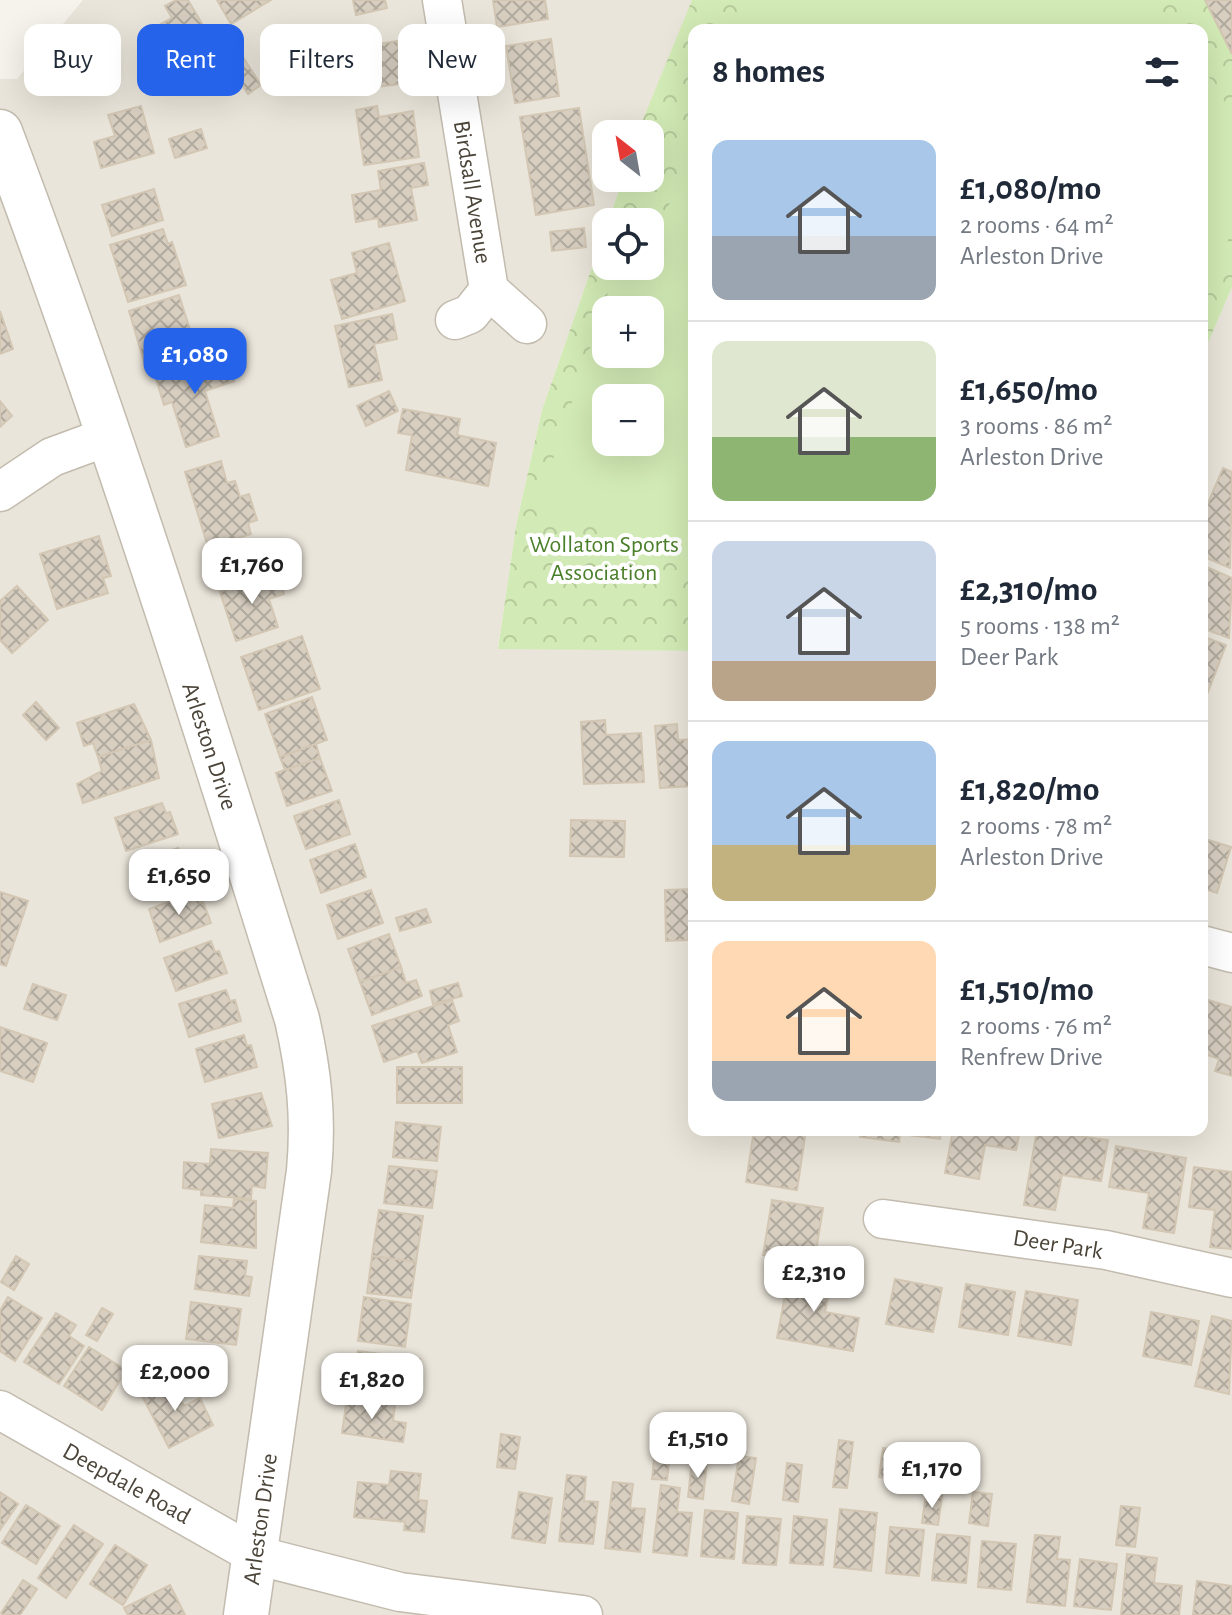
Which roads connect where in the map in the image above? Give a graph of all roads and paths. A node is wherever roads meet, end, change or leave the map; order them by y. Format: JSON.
{"nodes":[{"id":1,"x":442,"y":0,"type":"edge"},
{"id":2,"x":0,"y":132,"type":"edge"},
{"id":3,"x":489,"y":290,"type":"junction"},
{"id":4,"x":455,"y":320,"type":"dead end"},
{"id":5,"x":527,"y":324,"type":"dead end"},
{"id":6,"x":109,"y":436,"type":"junction"},
{"id":7,"x":0,"y":492,"type":"edge"},
{"id":8,"x":1208,"y":947,"type":"edge"},
{"id":9,"x":1232,"y":953,"type":"edge"},
{"id":10,"x":883,"y":1219,"type":"dead end"},
{"id":11,"x":1232,"y":1278,"type":"edge"},
{"id":12,"x":0,"y":1410,"type":"edge"},
{"id":13,"x":255,"y":1555,"type":"junction"},
{"id":14,"x":246,"y":1615,"type":"edge"},
{"id":15,"x":583,"y":1615,"type":"edge"}],
"edges":[{"from":1,"to":3,"type":"street","name":"Birdsall Avenue"},
{"from":2,"to":6,"type":"street","name":"Arleston Drive"},
{"from":3,"to":4,"type":"street","name":"Birdsall Avenue"},
{"from":3,"to":5,"type":"street","name":"Birdsall Avenue"},
{"from":6,"to":7,"type":"street"},
{"from":6,"to":13,"type":"street","name":"Arleston Drive"},
{"from":8,"to":9,"type":"street"},
{"from":10,"to":11,"type":"street","name":"Deer Park"},
{"from":12,"to":13,"type":"street","name":"Deepdale Road"},
{"from":13,"to":14,"type":"street","name":"Arleston Drive"},
{"from":13,"to":15,"type":"street","name":"Deepdale Road"}]}
